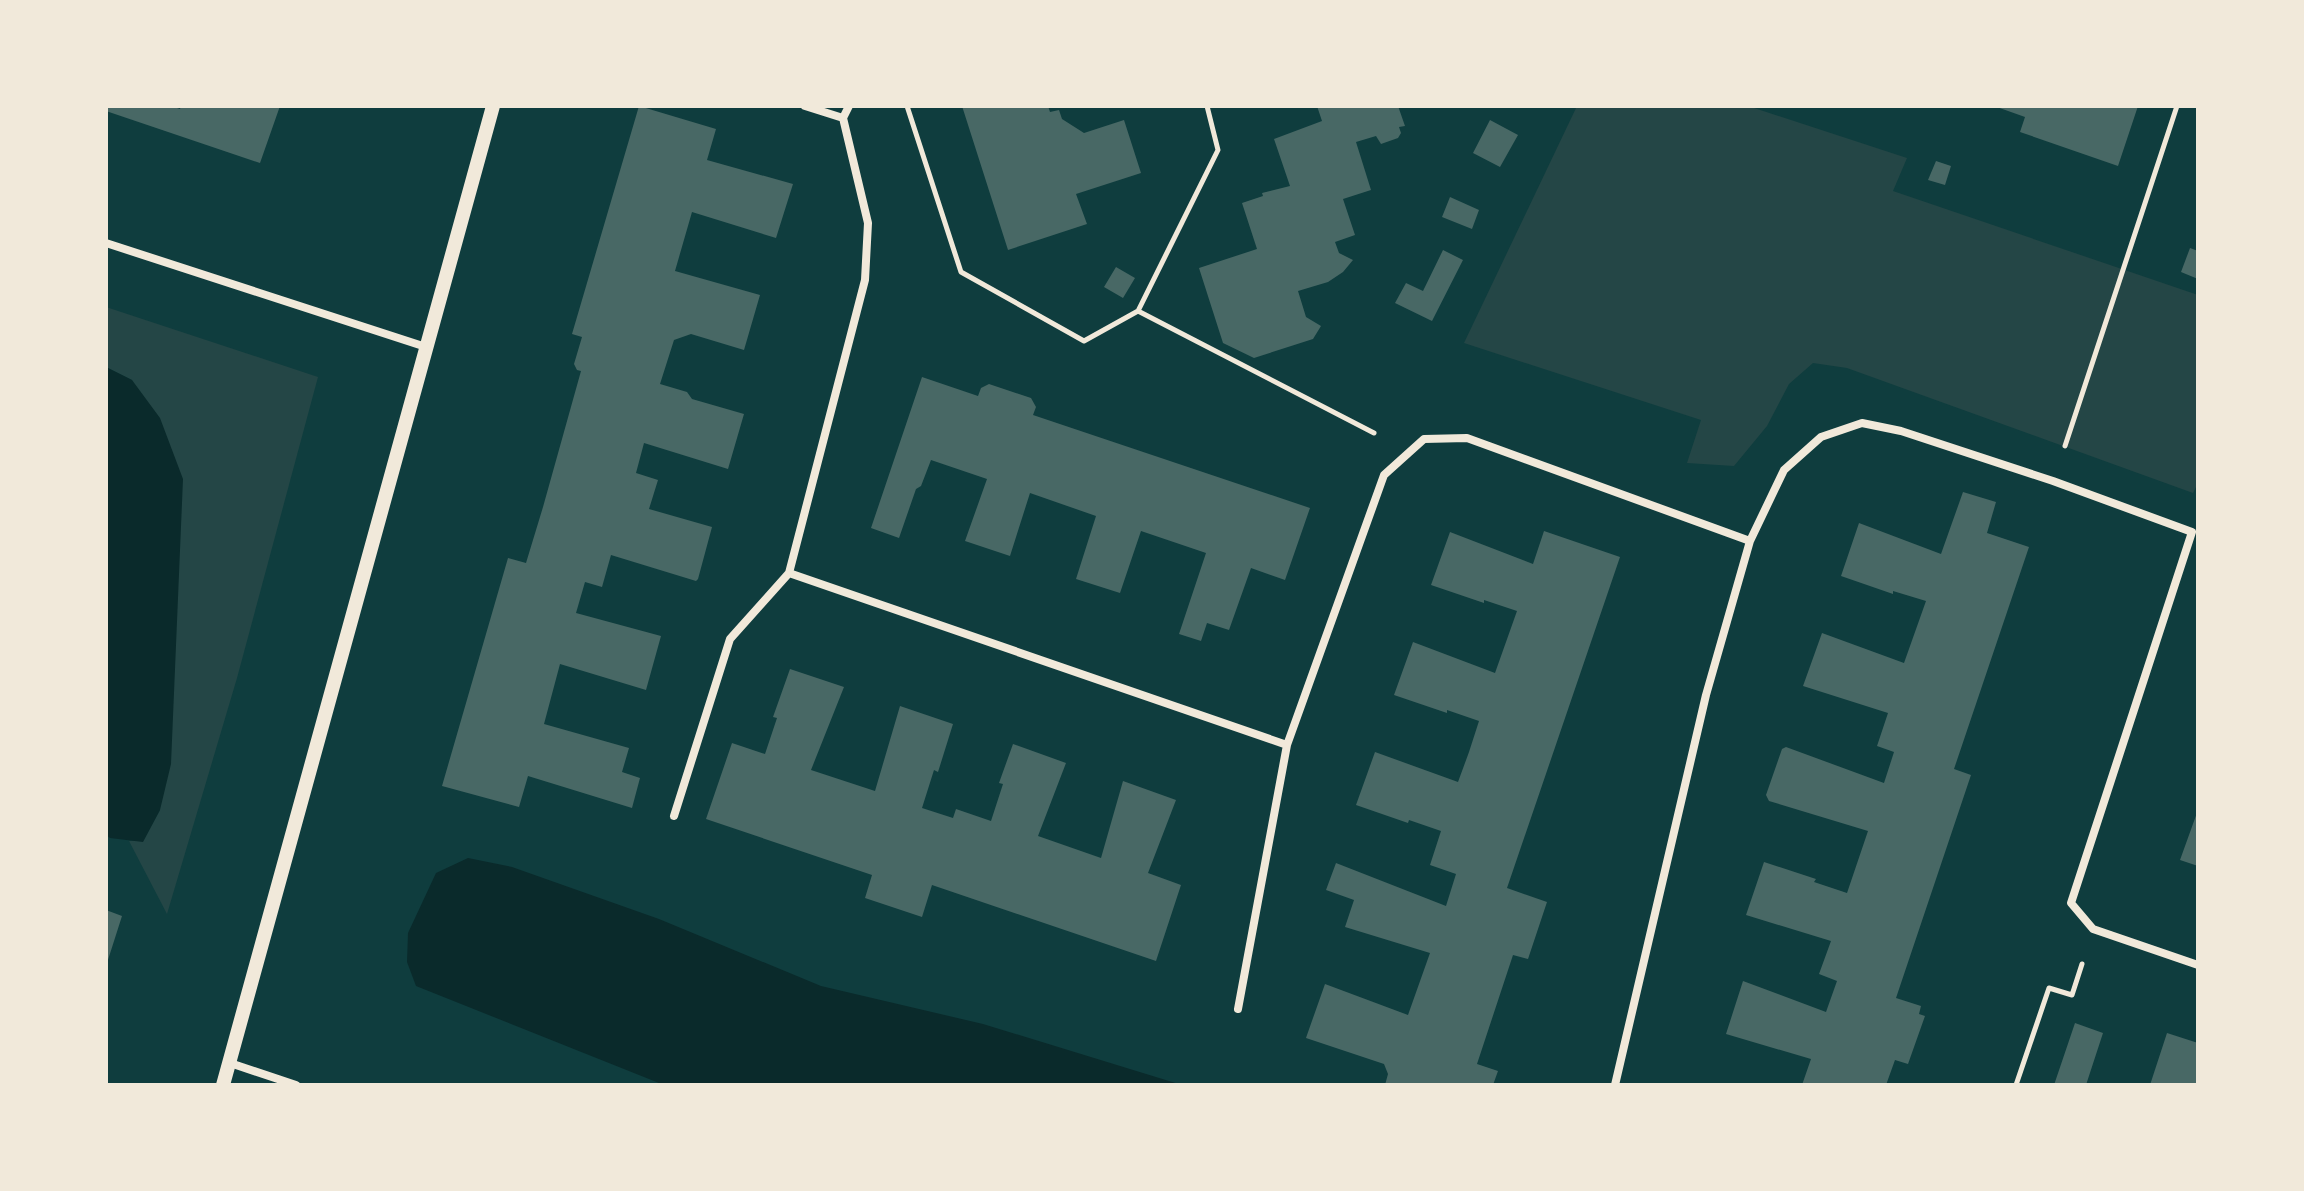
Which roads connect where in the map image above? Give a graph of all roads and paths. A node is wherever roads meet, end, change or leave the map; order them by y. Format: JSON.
{"nodes":[{"id":1,"x":493,"y":106,"type":"edge"},
{"id":2,"x":805,"y":106,"type":"edge"},
{"id":3,"x":849,"y":106,"type":"edge"},
{"id":4,"x":907,"y":106,"type":"edge"},
{"id":5,"x":1207,"y":106,"type":"edge"},
{"id":6,"x":2177,"y":106,"type":"edge"},
{"id":7,"x":843,"y":118,"type":"junction"},
{"id":8,"x":106,"y":243,"type":"edge"},
{"id":9,"x":1138,"y":311,"type":"junction"},
{"id":10,"x":426,"y":347,"type":"junction"},
{"id":11,"x":1411,"y":452,"type":"junction"},
{"id":12,"x":2053,"y":481,"type":"junction"},
{"id":13,"x":1750,"y":541,"type":"junction"},
{"id":14,"x":789,"y":573,"type":"junction"},
{"id":15,"x":1287,"y":745,"type":"junction"},
{"id":16,"x":674,"y":816,"type":"dead end"},
{"id":17,"x":2093,"y":929,"type":"junction"},
{"id":18,"x":2198,"y":965,"type":"edge"},
{"id":19,"x":1238,"y":1009,"type":"dead end"},
{"id":20,"x":230,"y":1063,"type":"junction"},
{"id":21,"x":223,"y":1085,"type":"edge"},
{"id":22,"x":296,"y":1085,"type":"edge"},
{"id":23,"x":1615,"y":1085,"type":"edge"},
{"id":24,"x":2016,"y":1085,"type":"edge"}],
"edges":[{"from":1,"to":10,"type":"street"},
{"from":2,"to":7,"type":"street"},
{"from":3,"to":7,"type":"street"},
{"from":4,"to":9,"type":"path"},
{"from":5,"to":9,"type":"path"},
{"from":6,"to":12,"type":"path"},
{"from":7,"to":14,"type":"street"},
{"from":8,"to":10,"type":"street"},
{"from":9,"to":11,"type":"path"},
{"from":10,"to":20,"type":"street"},
{"from":11,"to":13,"type":"street"},
{"from":11,"to":15,"type":"street"},
{"from":12,"to":13,"type":"street"},
{"from":12,"to":17,"type":"street"},
{"from":13,"to":23,"type":"street"},
{"from":14,"to":15,"type":"street"},
{"from":14,"to":16,"type":"street"},
{"from":15,"to":19,"type":"street"},
{"from":17,"to":18,"type":"street"},
{"from":17,"to":24,"type":"path"},
{"from":20,"to":21,"type":"street"},
{"from":20,"to":22,"type":"street"}]}
